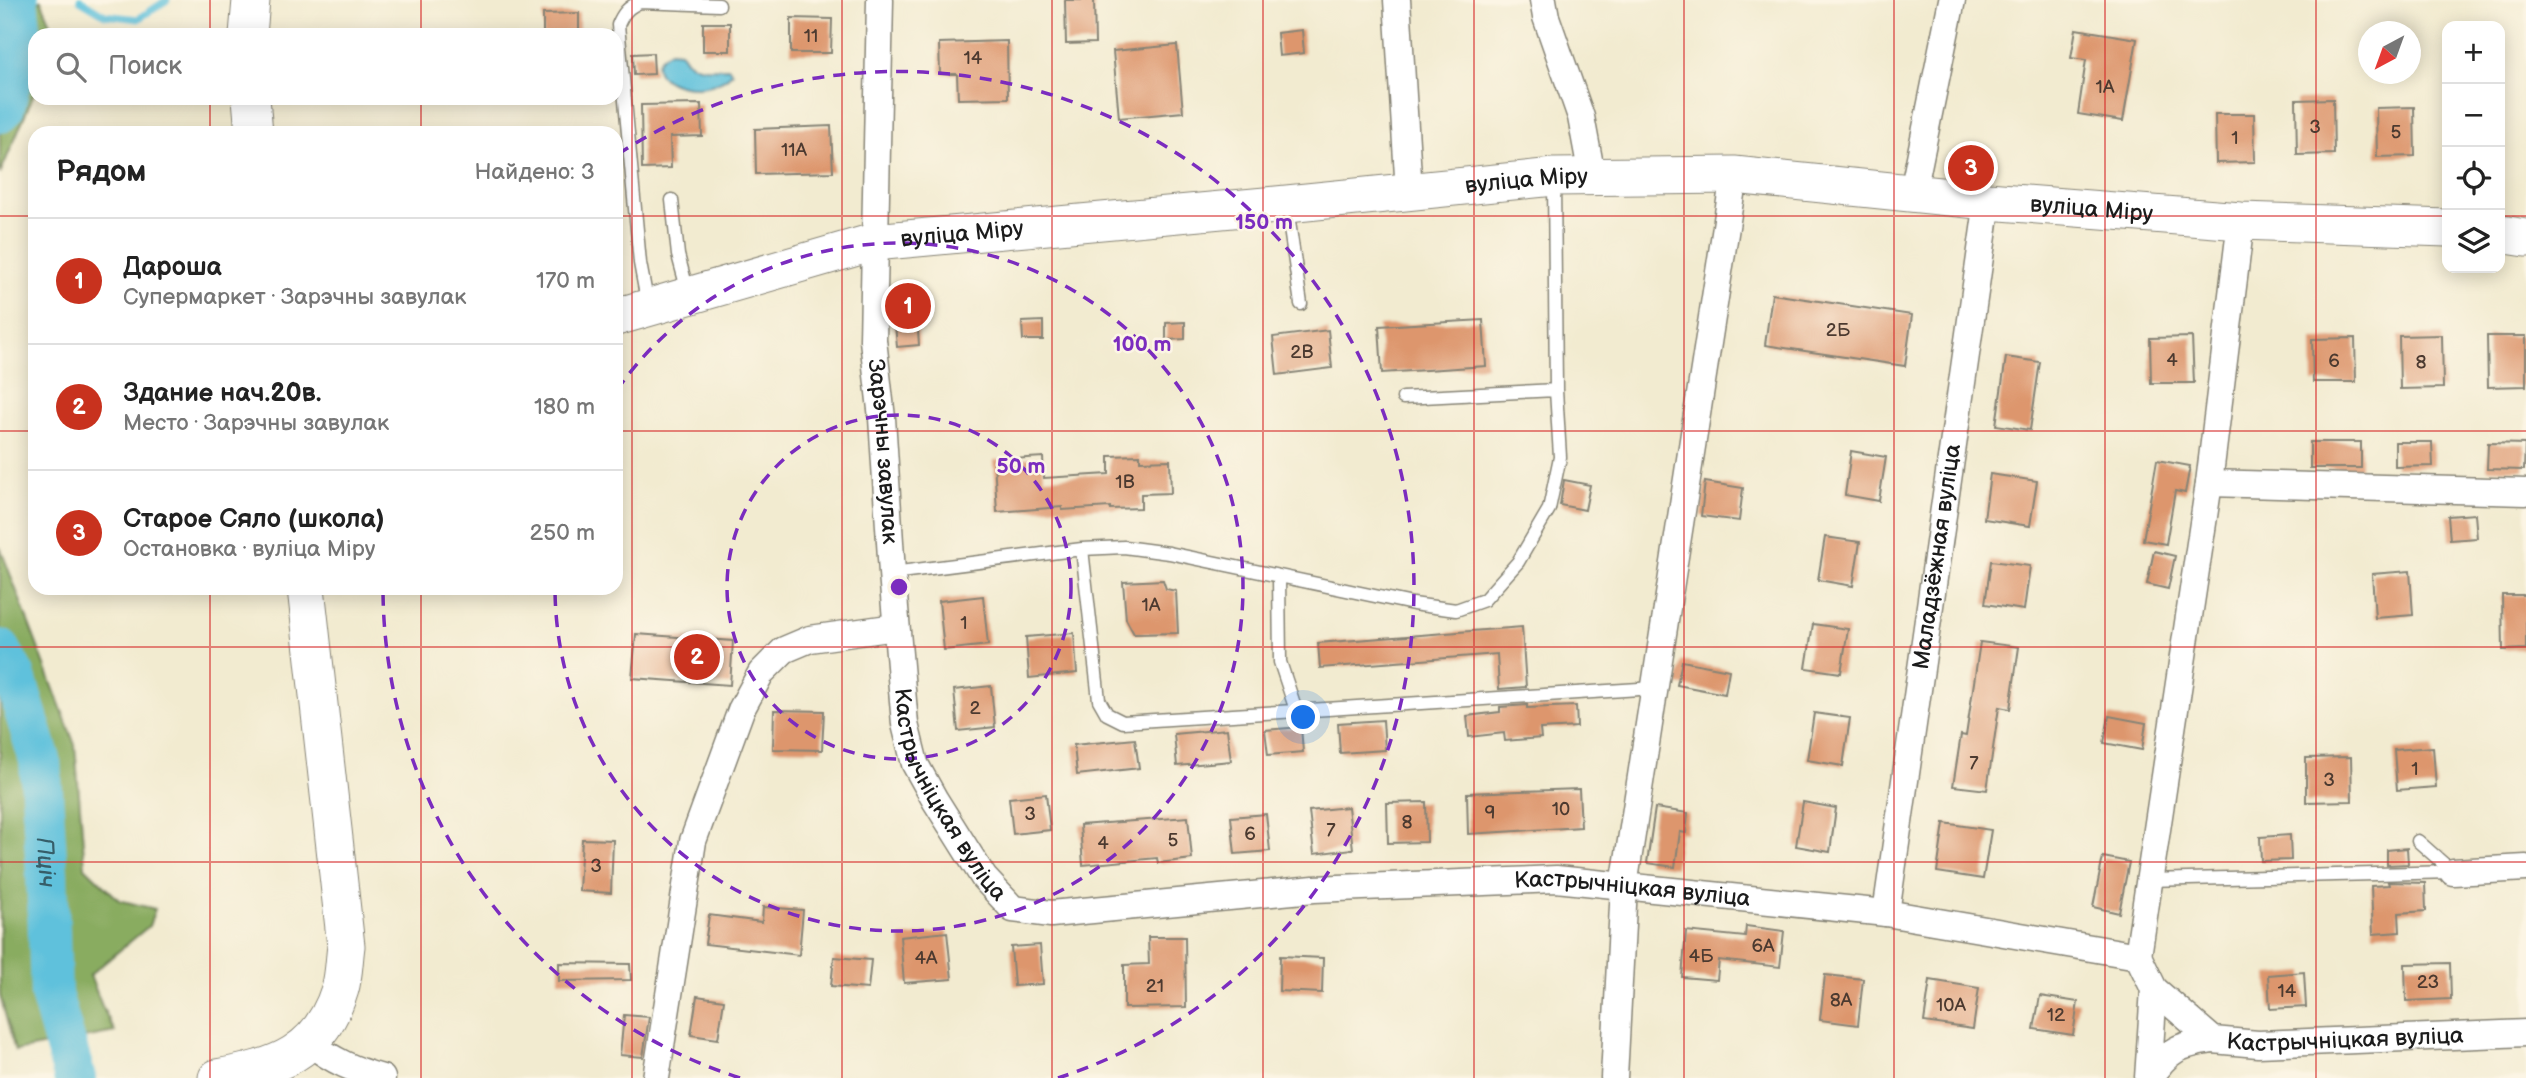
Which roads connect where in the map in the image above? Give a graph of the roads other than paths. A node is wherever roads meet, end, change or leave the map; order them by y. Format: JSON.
{"nodes":[{"id":1,"x":251,"y":0,"type":"edge"},
{"id":2,"x":880,"y":0,"type":"edge"},
{"id":3,"x":1397,"y":0,"type":"edge"},
{"id":4,"x":1543,"y":0,"type":"edge"},
{"id":5,"x":1952,"y":0,"type":"edge"},
{"id":6,"x":719,"y":5,"type":"dead end"},
{"id":7,"x":249,"y":28,"type":"edge"},
{"id":8,"x":618,"y":28,"type":"edge"},
{"id":9,"x":623,"y":79,"type":"edge"},
{"id":10,"x":252,"y":105,"type":"edge"},
{"id":11,"x":253,"y":126,"type":"edge"},
{"id":12,"x":1734,"y":175,"type":"junction"},
{"id":13,"x":1592,"y":176,"type":"junction"},
{"id":14,"x":1554,"y":177,"type":"junction"},
{"id":15,"x":1409,"y":192,"type":"junction"},
{"id":16,"x":1913,"y":192,"type":"junction"},
{"id":17,"x":673,"y":200,"type":"dead end"},
{"id":18,"x":1988,"y":201,"type":"junction"},
{"id":19,"x":1287,"y":204,"type":"junction"},
{"id":20,"x":2241,"y":221,"type":"junction"},
{"id":21,"x":2442,"y":228,"type":"edge"},
{"id":22,"x":2505,"y":235,"type":"edge"},
{"id":23,"x":2526,"y":237,"type":"edge"},
{"id":24,"x":874,"y":242,"type":"junction"},
{"id":25,"x":689,"y":295,"type":"junction"},
{"id":26,"x":1301,"y":304,"type":"dead end"},
{"id":27,"x":632,"y":312,"type":"edge"},
{"id":28,"x":1556,"y":390,"type":"junction"},
{"id":29,"x":1403,"y":398,"type":"dead end"},
{"id":30,"x":2209,"y":483,"type":"junction"},
{"id":31,"x":2526,"y":492,"type":"edge"},
{"id":32,"x":1082,"y":549,"type":"junction"},
{"id":33,"x":892,"y":573,"type":"junction"},
{"id":34,"x":1279,"y":577,"type":"junction"},
{"id":35,"x":307,"y":595,"type":"edge"},
{"id":36,"x":896,"y":627,"type":"junction"},
{"id":37,"x":1656,"y":688,"type":"junction"},
{"id":38,"x":1296,"y":710,"type":"junction"},
{"id":39,"x":2418,"y":841,"type":"dead end"},
{"id":40,"x":2526,"y":868,"type":"edge"},
{"id":41,"x":2453,"y":872,"type":"junction"},
{"id":42,"x":2148,"y":880,"type":"junction"},
{"id":43,"x":1624,"y":886,"type":"junction"},
{"id":44,"x":1886,"y":913,"type":"junction"},
{"id":45,"x":2138,"y":956,"type":"junction"},
{"id":46,"x":2154,"y":989,"type":"junction"},
{"id":47,"x":2526,"y":1033,"type":"edge"},
{"id":48,"x":2214,"y":1040,"type":"junction"},
{"id":49,"x":310,"y":1043,"type":"junction"},
{"id":50,"x":217,"y":1078,"type":"edge"},
{"id":51,"x":382,"y":1078,"type":"edge"},
{"id":52,"x":656,"y":1078,"type":"edge"},
{"id":53,"x":1614,"y":1078,"type":"edge"},
{"id":54,"x":2148,"y":1078,"type":"edge"}],
"edges":[{"from":1,"to":7,"type":"street"},
{"from":2,"to":24,"type":"street","name":"Зарэчны завулак"},
{"from":3,"to":15,"type":"street"},
{"from":4,"to":13,"type":"street"},
{"from":5,"to":16,"type":"street"},
{"from":6,"to":8,"type":"lane"},
{"from":9,"to":27,"type":"lane"},
{"from":10,"to":11,"type":"street"},
{"from":12,"to":13,"type":"street","name":"вуліца Міру"},
{"from":12,"to":16,"type":"street","name":"вуліца Міру"},
{"from":12,"to":37,"type":"street"},
{"from":13,"to":14,"type":"street","name":"вуліца Міру"},
{"from":14,"to":15,"type":"street","name":"вуліца Міру"},
{"from":14,"to":28,"type":"lane"},
{"from":15,"to":19,"type":"street","name":"вуліца Міру"},
{"from":16,"to":18,"type":"street","name":"вуліца Міру"},
{"from":17,"to":25,"type":"lane"},
{"from":18,"to":20,"type":"street","name":"вуліца Міру"},
{"from":18,"to":44,"type":"street","name":"Маладзёжная вуліца"},
{"from":19,"to":24,"type":"street","name":"вуліца Міру"},
{"from":19,"to":26,"type":"lane"},
{"from":20,"to":21,"type":"street","name":"вуліца Міру"},
{"from":20,"to":30,"type":"street"},
{"from":22,"to":23,"type":"street"},
{"from":24,"to":25,"type":"street","name":"вуліца Міру"},
{"from":24,"to":33,"type":"street","name":"Зарэчны завулак"},
{"from":25,"to":27,"type":"street","name":"вуліца Міру"},
{"from":28,"to":29,"type":"lane"},
{"from":28,"to":34,"type":"lane"},
{"from":30,"to":31,"type":"street"},
{"from":30,"to":42,"type":"street"},
{"from":32,"to":33,"type":"lane"},
{"from":32,"to":34,"type":"lane"},
{"from":32,"to":38,"type":"lane"},
{"from":33,"to":36,"type":"street","name":"Зарэчны завулак"},
{"from":34,"to":38,"type":"lane"},
{"from":35,"to":49,"type":"street"},
{"from":36,"to":43,"type":"street","name":"Кастрычніцкая вуліца"},
{"from":36,"to":52,"type":"street"},
{"from":37,"to":38,"type":"lane"},
{"from":37,"to":43,"type":"street"},
{"from":39,"to":41,"type":"lane"},
{"from":40,"to":41,"type":"street"},
{"from":41,"to":42,"type":"lane"},
{"from":42,"to":45,"type":"street"},
{"from":43,"to":44,"type":"street","name":"Кастрычніцкая вуліца"},
{"from":43,"to":53,"type":"street"},
{"from":44,"to":45,"type":"street","name":"Кастрычніцкая вуліца"},
{"from":45,"to":46,"type":"street","name":"Кастрычніцкая вуліца"},
{"from":46,"to":48,"type":"street","name":"Кастрычніцкая вуліца"},
{"from":46,"to":54,"type":"street"},
{"from":47,"to":48,"type":"street","name":"Кастрычніцкая вуліца"},
{"from":48,"to":54,"type":"street"},
{"from":49,"to":50,"type":"street"},
{"from":49,"to":51,"type":"street"}]}
